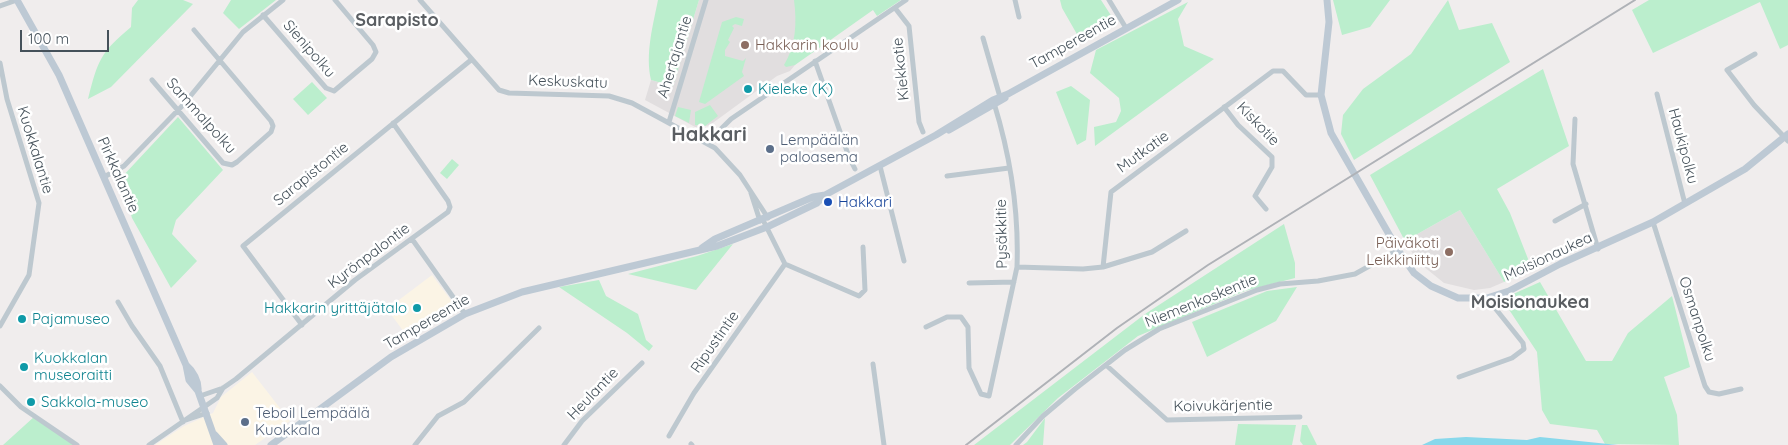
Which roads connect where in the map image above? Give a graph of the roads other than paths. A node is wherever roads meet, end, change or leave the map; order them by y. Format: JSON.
{"nodes":[{"id":1,"x":17,"y":0,"type":"edge"},
{"id":2,"x":283,"y":0,"type":"edge"},
{"id":3,"x":335,"y":0,"type":"edge"},
{"id":4,"x":706,"y":0,"type":"edge"},
{"id":5,"x":906,"y":0,"type":"edge"},
{"id":6,"x":1015,"y":0,"type":"edge"},
{"id":7,"x":1108,"y":0,"type":"edge"},
{"id":8,"x":1178,"y":0,"type":"edge"},
{"id":9,"x":1327,"y":0,"type":"edge"},
{"id":10,"x":424,"y":1,"type":"edge"},
{"id":11,"x":0,"y":6,"type":"edge"},
{"id":12,"x":895,"y":8,"type":"junction"},
{"id":13,"x":264,"y":15,"type":"junction"},
{"id":14,"x":1019,"y":16,"type":"dead end"},
{"id":15,"x":1126,"y":28,"type":"junction"},
{"id":16,"x":194,"y":30,"type":"dead end"},
{"id":17,"x":983,"y":38,"type":"dead end"},
{"id":18,"x":1755,"y":54,"type":"dead end"},
{"id":19,"x":471,"y":60,"type":"junction"},
{"id":20,"x":815,"y":61,"type":"junction"},
{"id":21,"x":220,"y":62,"type":"junction"},
{"id":22,"x":0,"y":63,"type":"edge"},
{"id":23,"x":152,"y":80,"type":"dead end"},
{"id":24,"x":1657,"y":94,"type":"dead end"},
{"id":25,"x":1321,"y":96,"type":"junction"},
{"id":26,"x":996,"y":101,"type":"junction"},
{"id":27,"x":1224,"y":107,"type":"junction"},
{"id":28,"x":178,"y":110,"type":"junction"},
{"id":29,"x":1575,"y":119,"type":"dead end"},
{"id":30,"x":393,"y":122,"type":"junction"},
{"id":31,"x":669,"y":122,"type":"junction"},
{"id":32,"x":923,"y":132,"type":"dead end"},
{"id":33,"x":1787,"y":137,"type":"edge"},
{"id":34,"x":707,"y":143,"type":"junction"},
{"id":35,"x":880,"y":166,"type":"junction"},
{"id":36,"x":1009,"y":168,"type":"junction"},
{"id":37,"x":855,"y":169,"type":"dead end"},
{"id":38,"x":947,"y":176,"type":"dead end"},
{"id":39,"x":104,"y":178,"type":"junction"},
{"id":40,"x":751,"y":192,"type":"junction"},
{"id":41,"x":1586,"y":204,"type":"junction"},
{"id":42,"x":1686,"y":205,"type":"junction"},
{"id":43,"x":1266,"y":209,"type":"dead end"},
{"id":44,"x":1555,"y":221,"type":"dead end"},
{"id":45,"x":765,"y":222,"type":"junction"},
{"id":46,"x":1653,"y":222,"type":"junction"},
{"id":47,"x":1186,"y":231,"type":"dead end"},
{"id":48,"x":412,"y":239,"type":"junction"},
{"id":49,"x":863,"y":247,"type":"dead end"},
{"id":50,"x":1598,"y":248,"type":"junction"},
{"id":51,"x":1398,"y":250,"type":"junction"},
{"id":52,"x":904,"y":261,"type":"dead end"},
{"id":53,"x":785,"y":264,"type":"junction"},
{"id":54,"x":1103,"y":266,"type":"junction"},
{"id":55,"x":1017,"y":267,"type":"junction"},
{"id":56,"x":1014,"y":282,"type":"junction"},
{"id":57,"x":969,"y":283,"type":"dead end"},
{"id":58,"x":1487,"y":298,"type":"junction"},
{"id":59,"x":118,"y":302,"type":"dead end"},
{"id":60,"x":464,"y":314,"type":"junction"},
{"id":61,"x":302,"y":325,"type":"junction"},
{"id":62,"x":0,"y":326,"type":"edge"},
{"id":63,"x":926,"y":326,"type":"dead end"},
{"id":64,"x":539,"y":328,"type":"dead end"},
{"id":65,"x":642,"y":363,"type":"dead end"},
{"id":66,"x":873,"y":364,"type":"dead end"},
{"id":67,"x":1106,"y":365,"type":"junction"},
{"id":68,"x":1459,"y":377,"type":"dead end"},
{"id":69,"x":0,"y":386,"type":"edge"},
{"id":70,"x":223,"y":388,"type":"junction"},
{"id":71,"x":1741,"y":389,"type":"dead end"},
{"id":72,"x":199,"y":394,"type":"junction"},
{"id":73,"x":204,"y":405,"type":"junction"},
{"id":74,"x":207,"y":413,"type":"junction"},
{"id":75,"x":1300,"y":417,"type":"dead end"},
{"id":76,"x":184,"y":421,"type":"junction"},
{"id":77,"x":215,"y":435,"type":"junction"},
{"id":78,"x":669,"y":436,"type":"dead end"},
{"id":79,"x":272,"y":443,"type":"edge"},
{"id":80,"x":77,"y":445,"type":"edge"},
{"id":81,"x":148,"y":445,"type":"edge"},
{"id":82,"x":217,"y":445,"type":"edge"},
{"id":83,"x":224,"y":445,"type":"edge"},
{"id":84,"x":265,"y":445,"type":"edge"},
{"id":85,"x":415,"y":445,"type":"edge"},
{"id":86,"x":564,"y":445,"type":"edge"},
{"id":87,"x":884,"y":445,"type":"edge"},
{"id":88,"x":1016,"y":445,"type":"edge"}],
"edges":[{"from":1,"to":11,"type":"street"},
{"from":1,"to":39,"type":"street","name":"Pirkkalantie"},
{"from":2,"to":13,"type":"street"},
{"from":3,"to":13,"type":"street","name":"Sienipolku"},
{"from":4,"to":31,"type":"street","name":"Ahertajantie"},
{"from":5,"to":12,"type":"street"},
{"from":6,"to":14,"type":"street"},
{"from":7,"to":15,"type":"street"},
{"from":8,"to":15,"type":"street","name":"Tampereentie"},
{"from":9,"to":25,"type":"street","name":"Moisionaukea"},
{"from":10,"to":19,"type":"street","name":"Keskuskatu"},
{"from":12,"to":20,"type":"street"},
{"from":12,"to":32,"type":"street","name":"Kiekkotie"},
{"from":13,"to":21,"type":"street"},
{"from":15,"to":26,"type":"street","name":"Tampereentie"},
{"from":16,"to":21,"type":"street","name":"Sammalpolku"},
{"from":17,"to":26,"type":"street","name":"Pysäkkitie"},
{"from":18,"to":33,"type":"street"},
{"from":19,"to":30,"type":"street","name":"Sarapistontie"},
{"from":19,"to":31,"type":"street","name":"Keskuskatu"},
{"from":20,"to":34,"type":"street"},
{"from":20,"to":37,"type":"street"},
{"from":21,"to":28,"type":"street"},
{"from":21,"to":28,"type":"street","name":"Sammalpolku"},
{"from":22,"to":62,"type":"street","name":"Kuokkalantie"},
{"from":23,"to":28,"type":"street","name":"Sammalpolku"},
{"from":24,"to":42,"type":"street","name":"Haukipolku"},
{"from":25,"to":27,"type":"street","name":"Mutkatie"},
{"from":25,"to":51,"type":"street","name":"Moisionaukea"},
{"from":26,"to":35,"type":"street","name":"Tampereentie"},
{"from":26,"to":36,"type":"street","name":"Pysäkkitie"},
{"from":27,"to":43,"type":"street","name":"Kiskotie"},
{"from":27,"to":54,"type":"street","name":"Mutkatie"},
{"from":28,"to":39,"type":"street"},
{"from":29,"to":41,"type":"street"},
{"from":30,"to":48,"type":"street","name":"Kyrönpalontie"},
{"from":30,"to":61,"type":"street","name":"Sarapistontie"},
{"from":31,"to":34,"type":"street","name":"Keskuskatu"},
{"from":33,"to":42,"type":"street","name":"Moisionaukea"},
{"from":34,"to":40,"type":"street","name":"Keskuskatu"},
{"from":35,"to":45,"type":"street","name":"Tampereentie"},
{"from":35,"to":52,"type":"street"},
{"from":36,"to":38,"type":"street"},
{"from":36,"to":55,"type":"street","name":"Pysäkkitie"},
{"from":39,"to":72,"type":"street","name":"Pirkkalantie"},
{"from":40,"to":45,"type":"street","name":"Keskuskatu"},
{"from":40,"to":45,"type":"street","name":"Keskuskatu"},
{"from":41,"to":44,"type":"street"},
{"from":41,"to":50,"type":"street"},
{"from":42,"to":46,"type":"street","name":"Moisionaukea"},
{"from":45,"to":53,"type":"street"},
{"from":45,"to":60,"type":"street","name":"Tampereentie"},
{"from":46,"to":50,"type":"street","name":"Moisionaukea"},
{"from":46,"to":71,"type":"street","name":"Osmanpolku"},
{"from":47,"to":54,"type":"street"},
{"from":48,"to":60,"type":"street"},
{"from":48,"to":61,"type":"street","name":"Kyrönpalontie"},
{"from":49,"to":53,"type":"street"},
{"from":50,"to":58,"type":"street","name":"Moisionaukea"},
{"from":51,"to":58,"type":"street","name":"Moisionaukea"},
{"from":51,"to":67,"type":"street","name":"Niemenkoskentie"},
{"from":53,"to":78,"type":"street","name":"Ripustintie"},
{"from":54,"to":55,"type":"street"},
{"from":55,"to":56,"type":"street","name":"Pysäkkitie"},
{"from":56,"to":57,"type":"street"},
{"from":56,"to":63,"type":"street","name":"Pysäkkitie"},
{"from":58,"to":68,"type":"street"},
{"from":59,"to":76,"type":"street"},
{"from":60,"to":79,"type":"street","name":"Tampereentie"},
{"from":61,"to":70,"type":"street","name":"Kyrönpalontie"},
{"from":64,"to":85,"type":"street"},
{"from":65,"to":86,"type":"street","name":"Heulantie"},
{"from":66,"to":87,"type":"street"},
{"from":67,"to":75,"type":"street","name":"Koivukärjentie"},
{"from":67,"to":88,"type":"street","name":"Niemenkoskentie"},
{"from":69,"to":80,"type":"street"},
{"from":70,"to":72,"type":"street","name":"Kyrönpalontie"},
{"from":70,"to":73,"type":"street","name":"Kyrönpalontie"},
{"from":72,"to":73,"type":"street","name":"Pirkkalantie"},
{"from":73,"to":74,"type":"street","name":"Pirkkalantie"},
{"from":73,"to":76,"type":"street"},
{"from":74,"to":76,"type":"street"},
{"from":74,"to":77,"type":"street","name":"Pirkkalantie"},
{"from":76,"to":81,"type":"street"},
{"from":77,"to":82,"type":"street","name":"Pirkkalantie"},
{"from":77,"to":83,"type":"street","name":"Pirkkalantie"},
{"from":79,"to":84,"type":"street","name":"Tampereentie"}]}
